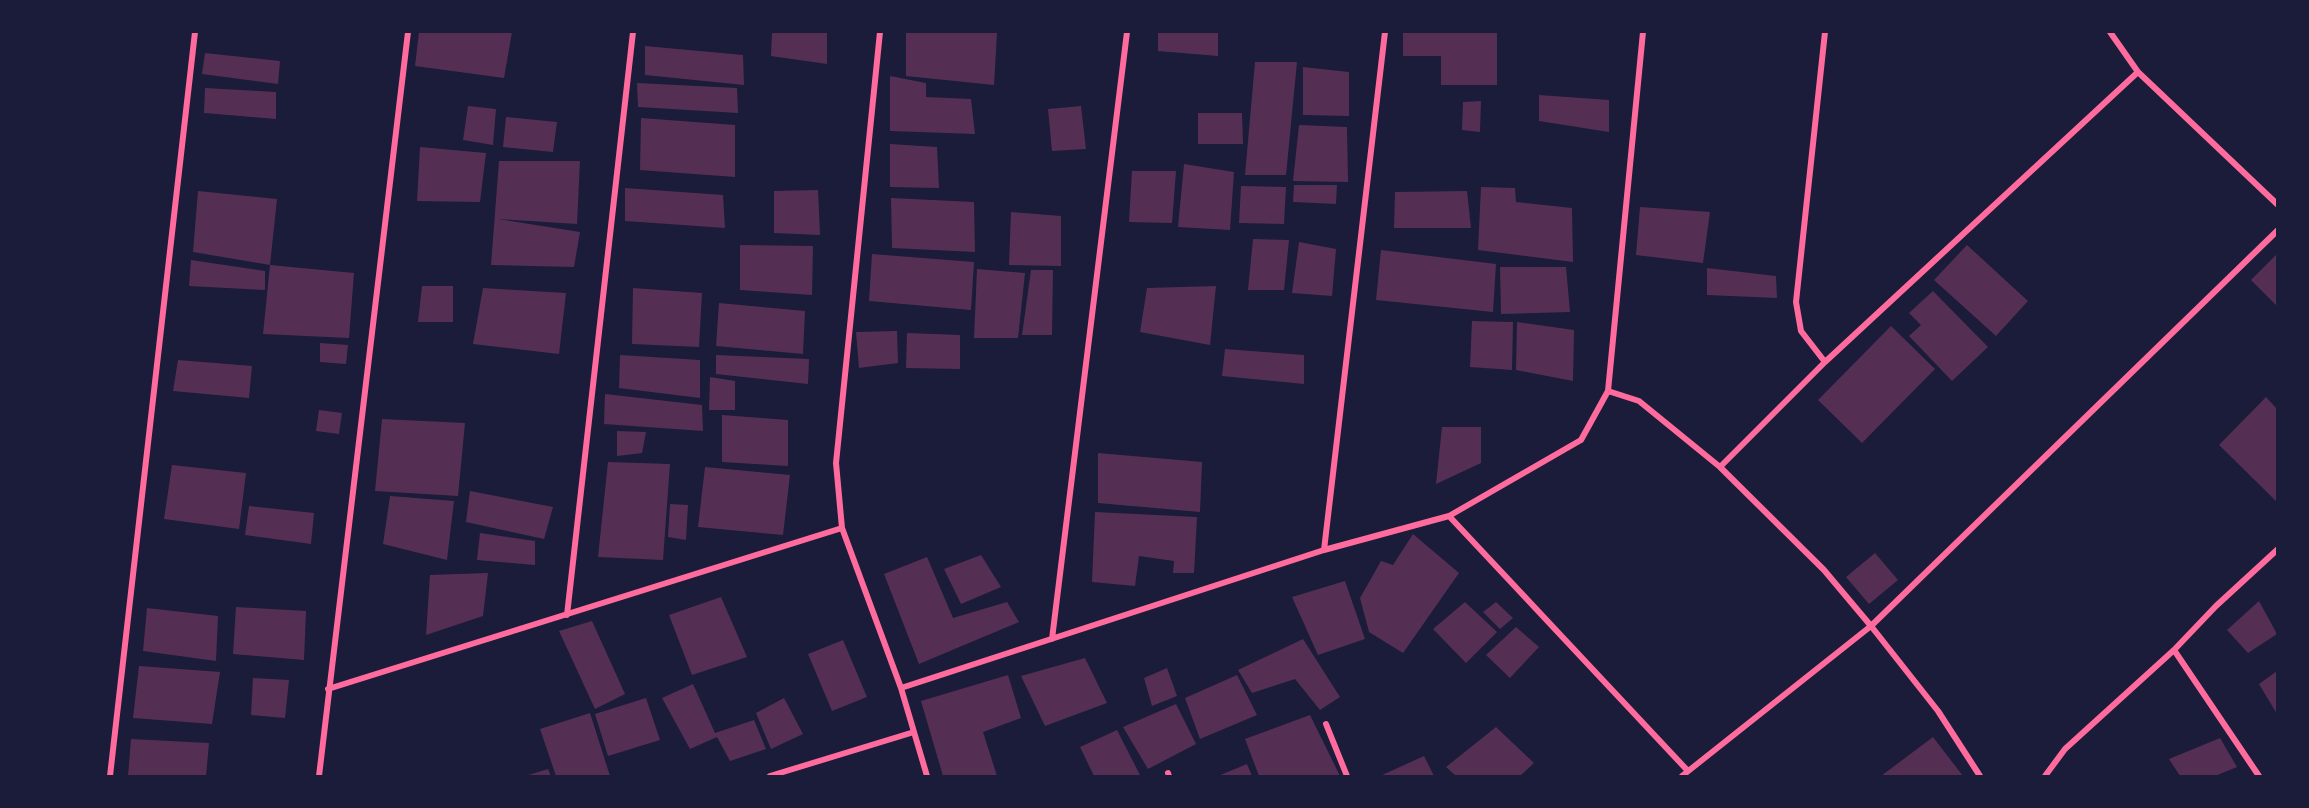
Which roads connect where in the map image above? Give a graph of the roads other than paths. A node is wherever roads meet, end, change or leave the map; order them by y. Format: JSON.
{"nodes":[{"id":1,"x":195,"y":32,"type":"edge"},
{"id":2,"x":408,"y":32,"type":"edge"},
{"id":3,"x":633,"y":32,"type":"edge"},
{"id":4,"x":880,"y":32,"type":"edge"},
{"id":5,"x":1127,"y":32,"type":"edge"},
{"id":6,"x":1384,"y":32,"type":"edge"},
{"id":7,"x":1643,"y":32,"type":"edge"},
{"id":8,"x":1824,"y":32,"type":"edge"},
{"id":9,"x":2110,"y":32,"type":"edge"},
{"id":10,"x":2138,"y":72,"type":"junction"},
{"id":11,"x":2277,"y":205,"type":"edge"},
{"id":12,"x":2277,"y":230,"type":"edge"},
{"id":13,"x":1825,"y":362,"type":"junction"},
{"id":14,"x":1608,"y":391,"type":"junction"},
{"id":15,"x":1720,"y":467,"type":"junction"},
{"id":16,"x":1449,"y":516,"type":"junction"},
{"id":17,"x":842,"y":528,"type":"junction"},
{"id":18,"x":2277,"y":549,"type":"edge"},
{"id":19,"x":1324,"y":550,"type":"junction"},
{"id":20,"x":567,"y":615,"type":"junction"},
{"id":21,"x":1871,"y":626,"type":"junction"},
{"id":22,"x":1052,"y":639,"type":"junction"},
{"id":23,"x":2174,"y":650,"type":"junction"},
{"id":24,"x":901,"y":688,"type":"junction"},
{"id":25,"x":328,"y":689,"type":"junction"},
{"id":26,"x":1326,"y":724,"type":"dead end"},
{"id":27,"x":914,"y":732,"type":"junction"},
{"id":28,"x":1688,"y":771,"type":"junction"},
{"id":29,"x":110,"y":777,"type":"edge"},
{"id":30,"x":319,"y":777,"type":"edge"},
{"id":31,"x":770,"y":777,"type":"edge"},
{"id":32,"x":927,"y":777,"type":"edge"},
{"id":33,"x":1347,"y":777,"type":"edge"},
{"id":34,"x":1682,"y":777,"type":"edge"},
{"id":35,"x":1980,"y":777,"type":"edge"},
{"id":36,"x":2045,"y":777,"type":"edge"},
{"id":37,"x":2259,"y":777,"type":"edge"}],
"edges":[{"from":1,"to":29,"type":"street"},
{"from":2,"to":25,"type":"street"},
{"from":3,"to":20,"type":"street"},
{"from":4,"to":17,"type":"street"},
{"from":5,"to":22,"type":"street"},
{"from":6,"to":19,"type":"street"},
{"from":7,"to":14,"type":"street"},
{"from":8,"to":13,"type":"street"},
{"from":9,"to":10,"type":"street"},
{"from":10,"to":11,"type":"street"},
{"from":10,"to":13,"type":"street"},
{"from":12,"to":21,"type":"street"},
{"from":13,"to":15,"type":"street"},
{"from":14,"to":15,"type":"street"},
{"from":14,"to":16,"type":"street"},
{"from":15,"to":21,"type":"street"},
{"from":16,"to":19,"type":"street"},
{"from":16,"to":28,"type":"street"},
{"from":17,"to":20,"type":"street"},
{"from":17,"to":24,"type":"street"},
{"from":18,"to":23,"type":"street"},
{"from":19,"to":22,"type":"street"},
{"from":20,"to":25,"type":"street"},
{"from":21,"to":28,"type":"street"},
{"from":21,"to":35,"type":"street"},
{"from":22,"to":24,"type":"street"},
{"from":23,"to":36,"type":"street"},
{"from":23,"to":37,"type":"street"},
{"from":24,"to":27,"type":"street"},
{"from":25,"to":30,"type":"street"},
{"from":26,"to":33,"type":"street"},
{"from":27,"to":31,"type":"street"},
{"from":27,"to":32,"type":"street"},
{"from":28,"to":34,"type":"street"}]}
